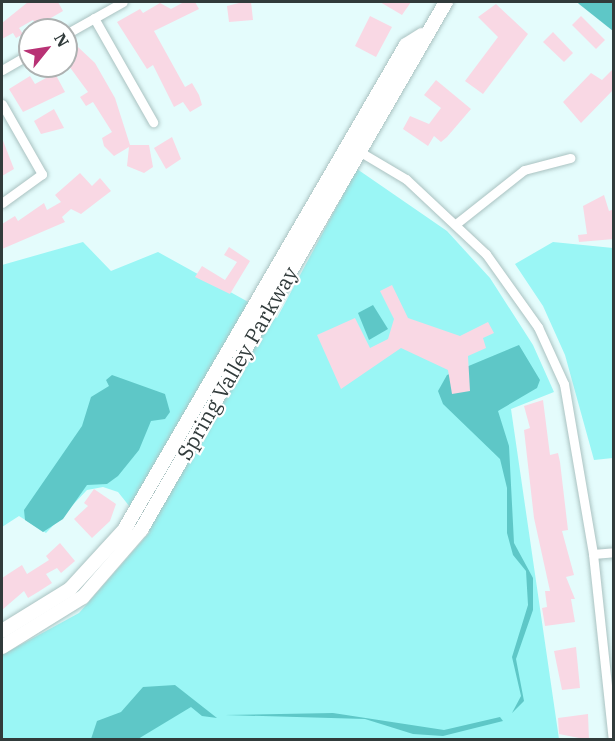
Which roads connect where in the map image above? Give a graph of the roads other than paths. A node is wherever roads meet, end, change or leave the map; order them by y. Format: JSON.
{"nodes":[{"id":1,"x":123,"y":2,"type":"edge"},
{"id":2,"x":446,"y":2,"type":"edge"},
{"id":3,"x":94,"y":18,"type":"junction"},
{"id":4,"x":78,"y":27,"type":"edge"},
{"id":5,"x":18,"y":61,"type":"edge"},
{"id":6,"x":2,"y":70,"type":"edge"},
{"id":7,"x":2,"y":104,"type":"edge"},
{"id":8,"x":153,"y":122,"type":"dead end"},
{"id":9,"x":353,"y":148,"type":"junction"},
{"id":10,"x":570,"y":158,"type":"dead end"},
{"id":11,"x":2,"y":203,"type":"edge"},
{"id":12,"x":457,"y":223,"type":"junction"},
{"id":13,"x":614,"y":552,"type":"edge"},
{"id":14,"x":593,"y":554,"type":"junction"},
{"id":15,"x":2,"y":631,"type":"edge"},
{"id":16,"x":2,"y":647,"type":"edge"},
{"id":17,"x":613,"y":740,"type":"edge"}],
"edges":[{"from":1,"to":3,"type":"street"},
{"from":2,"to":9,"type":"street","name":"Spring Valley Parkway"},
{"from":3,"to":4,"type":"street"},
{"from":3,"to":8,"type":"street"},
{"from":5,"to":6,"type":"street"},
{"from":7,"to":11,"type":"street"},
{"from":9,"to":12,"type":"street"},
{"from":9,"to":15,"type":"street","name":"Spring Valley Parkway"},
{"from":9,"to":16,"type":"street","name":"Spring Valley Parkway"},
{"from":10,"to":12,"type":"street"},
{"from":12,"to":14,"type":"street"},
{"from":13,"to":14,"type":"street"},
{"from":14,"to":17,"type":"street"}]}
